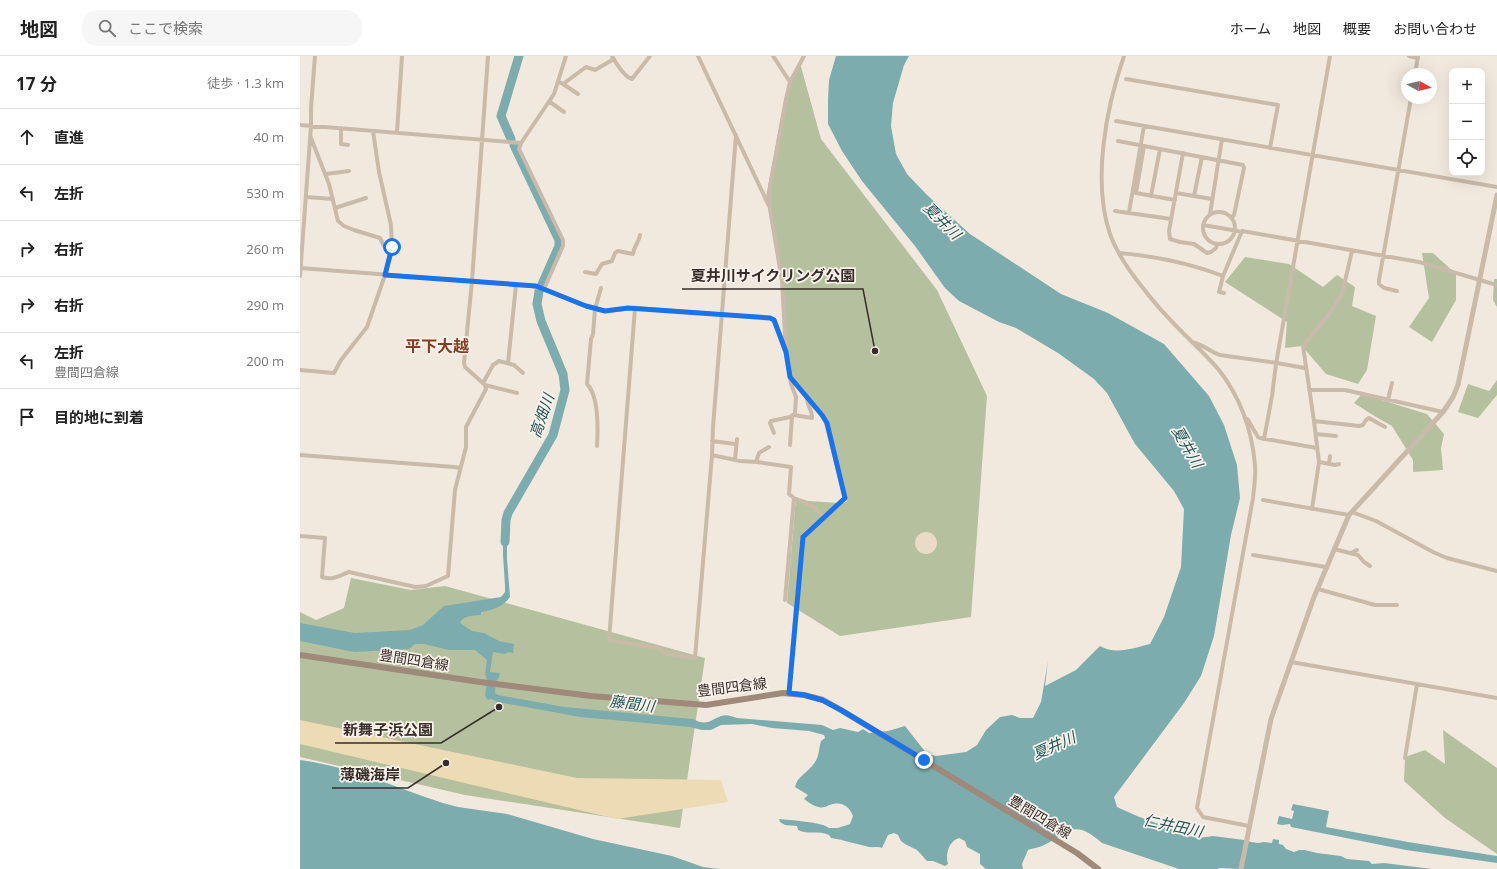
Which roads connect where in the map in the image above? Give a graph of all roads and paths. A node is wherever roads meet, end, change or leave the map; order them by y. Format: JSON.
{"nodes":[{"id":1,"x":314,"y":56,"type":"edge"},
{"id":2,"x":402,"y":56,"type":"edge"},
{"id":3,"x":488,"y":56,"type":"edge"},
{"id":4,"x":566,"y":56,"type":"edge"},
{"id":5,"x":650,"y":56,"type":"edge"},
{"id":6,"x":698,"y":56,"type":"edge"},
{"id":7,"x":773,"y":56,"type":"edge"},
{"id":8,"x":804,"y":56,"type":"edge"},
{"id":9,"x":1124,"y":56,"type":"edge"},
{"id":10,"x":1330,"y":56,"type":"edge"},
{"id":11,"x":1408,"y":56,"type":"edge"},
{"id":12,"x":1418,"y":57,"type":"edge"},
{"id":13,"x":613,"y":58,"type":"edge"},
{"id":14,"x":1416,"y":68,"type":"edge"},
{"id":15,"x":1126,"y":79,"type":"dead end"},
{"id":16,"x":790,"y":82,"type":"junction"},
{"id":17,"x":561,"y":83,"type":"junction"},
{"id":18,"x":578,"y":94,"type":"dead end"},
{"id":19,"x":550,"y":102,"type":"junction"},
{"id":20,"x":1410,"y":104,"type":"edge"},
{"id":21,"x":564,"y":112,"type":"dead end"},
{"id":22,"x":1116,"y":121,"type":"dead end"},
{"id":23,"x":300,"y":125,"type":"edge"},
{"id":24,"x":311,"y":126,"type":"junction"},
{"id":25,"x":1144,"y":126,"type":"junction"},
{"id":26,"x":341,"y":128,"type":"junction"},
{"id":27,"x":373,"y":131,"type":"junction"},
{"id":28,"x":397,"y":132,"type":"junction"},
{"id":29,"x":736,"y":135,"type":"junction"},
{"id":30,"x":310,"y":136,"type":"junction"},
{"id":31,"x":1222,"y":139,"type":"junction"},
{"id":32,"x":482,"y":140,"type":"junction"},
{"id":33,"x":1118,"y":141,"type":"dead end"},
{"id":34,"x":520,"y":143,"type":"junction"},
{"id":35,"x":348,"y":145,"type":"dead end"},
{"id":36,"x":1142,"y":146,"type":"junction"},
{"id":37,"x":1270,"y":148,"type":"junction"},
{"id":38,"x":1160,"y":149,"type":"junction"},
{"id":39,"x":1183,"y":153,"type":"junction"},
{"id":40,"x":1313,"y":155,"type":"junction"},
{"id":41,"x":1202,"y":157,"type":"junction"},
{"id":42,"x":1219,"y":160,"type":"junction"},
{"id":43,"x":1398,"y":170,"type":"junction"},
{"id":44,"x":349,"y":171,"type":"dead end"},
{"id":45,"x":326,"y":174,"type":"junction"},
{"id":46,"x":1497,"y":187,"type":"edge"},
{"id":47,"x":1176,"y":193,"type":"junction"},
{"id":48,"x":1497,"y":195,"type":"edge"},
{"id":49,"x":306,"y":196,"type":"junction"},
{"id":50,"x":1151,"y":196,"type":"junction"},
{"id":51,"x":1194,"y":196,"type":"junction"},
{"id":52,"x":366,"y":198,"type":"dead end"},
{"id":53,"x":333,"y":199,"type":"junction"},
{"id":54,"x":1212,"y":199,"type":"junction"},
{"id":55,"x":1175,"y":200,"type":"junction"},
{"id":56,"x":335,"y":208,"type":"junction"},
{"id":57,"x":770,"y":209,"type":"junction"},
{"id":58,"x":1115,"y":211,"type":"dead end"},
{"id":59,"x":1129,"y":212,"type":"junction"},
{"id":60,"x":1210,"y":214,"type":"junction"},
{"id":61,"x":1232,"y":217,"type":"junction"},
{"id":62,"x":1172,"y":219,"type":"junction"},
{"id":63,"x":1203,"y":225,"type":"junction"},
{"id":64,"x":1236,"y":230,"type":"junction"},
{"id":65,"x":1242,"y":231,"type":"junction"},
{"id":66,"x":640,"y":235,"type":"dead end"},
{"id":67,"x":1298,"y":241,"type":"junction"},
{"id":68,"x":1217,"y":244,"type":"junction"},
{"id":69,"x":392,"y":247,"type":"junction"},
{"id":70,"x":1352,"y":251,"type":"junction"},
{"id":71,"x":1119,"y":253,"type":"junction"},
{"id":72,"x":1383,"y":256,"type":"junction"},
{"id":73,"x":300,"y":268,"type":"edge"},
{"id":74,"x":585,"y":272,"type":"dead end"},
{"id":75,"x":596,"y":274,"type":"junction"},
{"id":76,"x":385,"y":275,"type":"junction"},
{"id":77,"x":300,"y":276,"type":"edge"},
{"id":78,"x":602,"y":276,"type":"dead end"},
{"id":79,"x":1223,"y":276,"type":"junction"},
{"id":80,"x":1479,"y":280,"type":"junction"},
{"id":81,"x":472,"y":281,"type":"junction"},
{"id":82,"x":516,"y":285,"type":"junction"},
{"id":83,"x":1497,"y":285,"type":"edge"},
{"id":84,"x":543,"y":288,"type":"junction"},
{"id":85,"x":601,"y":288,"type":"dead end"},
{"id":86,"x":1397,"y":291,"type":"dead end"},
{"id":87,"x":1224,"y":293,"type":"dead end"},
{"id":88,"x":635,"y":308,"type":"junction"},
{"id":89,"x":596,"y":309,"type":"junction"},
{"id":90,"x":722,"y":314,"type":"junction"},
{"id":91,"x":1192,"y":342,"type":"junction"},
{"id":92,"x":786,"y":352,"type":"junction"},
{"id":93,"x":508,"y":363,"type":"junction"},
{"id":94,"x":1277,"y":363,"type":"junction"},
{"id":95,"x":1305,"y":368,"type":"junction"},
{"id":96,"x":300,"y":370,"type":"edge"},
{"id":97,"x":523,"y":373,"type":"dead end"},
{"id":98,"x":790,"y":377,"type":"junction"},
{"id":99,"x":1392,"y":383,"type":"dead end"},
{"id":100,"x":484,"y":384,"type":"junction"},
{"id":101,"x":1309,"y":390,"type":"junction"},
{"id":102,"x":517,"y":393,"type":"dead end"},
{"id":103,"x":807,"y":398,"type":"junction"},
{"id":104,"x":1388,"y":400,"type":"junction"},
{"id":105,"x":1443,"y":412,"type":"junction"},
{"id":106,"x":793,"y":416,"type":"junction"},
{"id":107,"x":1244,"y":418,"type":"junction"},
{"id":108,"x":1314,"y":421,"type":"junction"},
{"id":109,"x":1385,"y":427,"type":"dead end"},
{"id":110,"x":774,"y":433,"type":"dead end"},
{"id":111,"x":1316,"y":434,"type":"junction"},
{"id":112,"x":1336,"y":436,"type":"dead end"},
{"id":113,"x":737,"y":438,"type":"dead end"},
{"id":114,"x":1264,"y":439,"type":"junction"},
{"id":115,"x":712,"y":441,"type":"junction"},
{"id":116,"x":735,"y":444,"type":"junction"},
{"id":117,"x":597,"y":446,"type":"dead end"},
{"id":118,"x":790,"y":446,"type":"dead end"},
{"id":119,"x":769,"y":447,"type":"dead end"},
{"id":120,"x":1317,"y":448,"type":"junction"},
{"id":121,"x":300,"y":455,"type":"edge"},
{"id":122,"x":712,"y":455,"type":"junction"},
{"id":123,"x":1330,"y":456,"type":"dead end"},
{"id":124,"x":735,"y":460,"type":"junction"},
{"id":125,"x":756,"y":462,"type":"junction"},
{"id":126,"x":1319,"y":462,"type":"junction"},
{"id":127,"x":1329,"y":464,"type":"junction"},
{"id":128,"x":1339,"y":464,"type":"dead end"},
{"id":129,"x":460,"y":468,"type":"junction"},
{"id":130,"x":794,"y":498,"type":"junction"},
{"id":131,"x":1263,"y":500,"type":"dead end"},
{"id":132,"x":1312,"y":509,"type":"junction"},
{"id":133,"x":1350,"y":514,"type":"junction"},
{"id":134,"x":824,"y":518,"type":"junction"},
{"id":135,"x":300,"y":536,"type":"edge"},
{"id":136,"x":1334,"y":549,"type":"junction"},
{"id":137,"x":1357,"y":550,"type":"dead end"},
{"id":138,"x":1351,"y":553,"type":"junction"},
{"id":139,"x":1253,"y":555,"type":"dead end"},
{"id":140,"x":1370,"y":566,"type":"dead end"},
{"id":141,"x":1326,"y":567,"type":"junction"},
{"id":142,"x":1497,"y":571,"type":"edge"},
{"id":143,"x":1318,"y":589,"type":"junction"},
{"id":144,"x":786,"y":600,"type":"dead end"},
{"id":145,"x":1397,"y":605,"type":"dead end"},
{"id":146,"x":300,"y":655,"type":"edge"},
{"id":147,"x":1291,"y":662,"type":"junction"},
{"id":148,"x":1417,"y":684,"type":"junction"},
{"id":149,"x":789,"y":693,"type":"junction"},
{"id":150,"x":1497,"y":698,"type":"edge"},
{"id":151,"x":1405,"y":758,"type":"dead end"},
{"id":152,"x":1249,"y":826,"type":"junction"},
{"id":153,"x":1098,"y":869,"type":"edge"},
{"id":154,"x":1241,"y":869,"type":"edge"}],
"edges":[{"from":1,"to":24,"type":"street"},
{"from":2,"to":28,"type":"street"},
{"from":3,"to":32,"type":"street"},
{"from":4,"to":17,"type":"street"},
{"from":5,"to":13,"type":"street"},
{"from":6,"to":29,"type":"street"},
{"from":7,"to":16,"type":"street"},
{"from":8,"to":16,"type":"street"},
{"from":9,"to":71,"type":"street"},
{"from":10,"to":40,"type":"street"},
{"from":11,"to":12,"type":"street"},
{"from":12,"to":14,"type":"street"},
{"from":13,"to":17,"type":"street"},
{"from":15,"to":37,"type":"street"},
{"from":16,"to":57,"type":"street"},
{"from":17,"to":18,"type":"street"},
{"from":17,"to":19,"type":"street"},
{"from":19,"to":21,"type":"street"},
{"from":19,"to":34,"type":"street"},
{"from":20,"to":43,"type":"street"},
{"from":22,"to":25,"type":"street"},
{"from":23,"to":24,"type":"street"},
{"from":24,"to":26,"type":"street"},
{"from":24,"to":30,"type":"street"},
{"from":25,"to":31,"type":"street"},
{"from":25,"to":36,"type":"street"},
{"from":26,"to":27,"type":"street"},
{"from":26,"to":35,"type":"street"},
{"from":27,"to":28,"type":"street"},
{"from":27,"to":69,"type":"street"},
{"from":28,"to":32,"type":"street"},
{"from":29,"to":57,"type":"street"},
{"from":29,"to":90,"type":"street"},
{"from":30,"to":45,"type":"street"},
{"from":30,"to":49,"type":"street"},
{"from":31,"to":37,"type":"street"},
{"from":31,"to":42,"type":"street"},
{"from":32,"to":34,"type":"street"},
{"from":32,"to":81,"type":"street"},
{"from":33,"to":36,"type":"street"},
{"from":34,"to":84,"type":"street"},
{"from":36,"to":38,"type":"street"},
{"from":36,"to":50,"type":"street"},
{"from":36,"to":59,"type":"street"},
{"from":37,"to":40,"type":"street"},
{"from":38,"to":39,"type":"street"},
{"from":38,"to":50,"type":"street"},
{"from":39,"to":41,"type":"street"},
{"from":39,"to":47,"type":"street"},
{"from":40,"to":43,"type":"street"},
{"from":40,"to":67,"type":"street"},
{"from":41,"to":42,"type":"street"},
{"from":41,"to":51,"type":"street"},
{"from":42,"to":54,"type":"street"},
{"from":42,"to":61,"type":"street"},
{"from":43,"to":46,"type":"street"},
{"from":43,"to":72,"type":"street"},
{"from":44,"to":45,"type":"street"},
{"from":45,"to":53,"type":"street"},
{"from":47,"to":51,"type":"street"},
{"from":47,"to":55,"type":"street"},
{"from":48,"to":80,"type":"street"},
{"from":49,"to":53,"type":"street"},
{"from":49,"to":73,"type":"street"},
{"from":50,"to":55,"type":"street"},
{"from":51,"to":54,"type":"street"},
{"from":52,"to":56,"type":"street"},
{"from":53,"to":56,"type":"street"},
{"from":54,"to":60,"type":"street"},
{"from":55,"to":62,"type":"street"},
{"from":56,"to":69,"type":"street"},
{"from":57,"to":92,"type":"street"},
{"from":58,"to":59,"type":"street"},
{"from":59,"to":62,"type":"street"},
{"from":60,"to":61,"type":"street"},
{"from":60,"to":63,"type":"street"},
{"from":61,"to":64,"type":"street"},
{"from":62,"to":68,"type":"street"},
{"from":63,"to":64,"type":"street"},
{"from":63,"to":68,"type":"street"},
{"from":64,"to":65,"type":"street"},
{"from":64,"to":68,"type":"street"},
{"from":65,"to":67,"type":"street"},
{"from":65,"to":79,"type":"street"},
{"from":66,"to":75,"type":"street"},
{"from":67,"to":70,"type":"street"},
{"from":67,"to":94,"type":"street"},
{"from":69,"to":76,"type":"street"},
{"from":70,"to":72,"type":"street"},
{"from":70,"to":95,"type":"street"},
{"from":71,"to":79,"type":"street"},
{"from":71,"to":91,"type":"street"},
{"from":72,"to":80,"type":"street"},
{"from":72,"to":86,"type":"street"},
{"from":73,"to":76,"type":"street"},
{"from":73,"to":77,"type":"street"},
{"from":74,"to":75,"type":"street"},
{"from":75,"to":78,"type":"street"},
{"from":76,"to":81,"type":"street"},
{"from":76,"to":96,"type":"street"},
{"from":79,"to":87,"type":"street"},
{"from":80,"to":83,"type":"street"},
{"from":80,"to":105,"type":"street"},
{"from":81,"to":82,"type":"street"},
{"from":81,"to":100,"type":"street"},
{"from":82,"to":84,"type":"street"},
{"from":82,"to":93,"type":"street"},
{"from":84,"to":89,"type":"street"},
{"from":85,"to":89,"type":"street"},
{"from":88,"to":89,"type":"street"},
{"from":88,"to":90,"type":"street"},
{"from":88,"to":122,"type":"street"},
{"from":89,"to":117,"type":"street"},
{"from":90,"to":92,"type":"street"},
{"from":90,"to":115,"type":"street"},
{"from":91,"to":94,"type":"street"},
{"from":91,"to":107,"type":"street"},
{"from":92,"to":98,"type":"street"},
{"from":93,"to":97,"type":"street"},
{"from":93,"to":100,"type":"street"},
{"from":94,"to":95,"type":"street"},
{"from":94,"to":114,"type":"street"},
{"from":95,"to":101,"type":"street"},
{"from":98,"to":103,"type":"street"},
{"from":98,"to":106,"type":"street"},
{"from":99,"to":104,"type":"street"},
{"from":100,"to":102,"type":"street"},
{"from":100,"to":129,"type":"street"},
{"from":101,"to":104,"type":"street"},
{"from":101,"to":108,"type":"street"},
{"from":103,"to":106,"type":"street"},
{"from":103,"to":134,"type":"street"},
{"from":104,"to":105,"type":"street"},
{"from":105,"to":133,"type":"street"},
{"from":106,"to":110,"type":"street"},
{"from":106,"to":118,"type":"street"},
{"from":107,"to":114,"type":"street"},
{"from":107,"to":152,"type":"street"},
{"from":108,"to":109,"type":"street"},
{"from":108,"to":111,"type":"street"},
{"from":111,"to":112,"type":"street"},
{"from":111,"to":120,"type":"street"},
{"from":113,"to":116,"type":"street"},
{"from":114,"to":120,"type":"street"},
{"from":115,"to":116,"type":"street"},
{"from":115,"to":122,"type":"street"},
{"from":116,"to":124,"type":"street"},
{"from":119,"to":125,"type":"street"},
{"from":120,"to":126,"type":"street"},
{"from":121,"to":129,"type":"street"},
{"from":122,"to":124,"type":"street"},
{"from":123,"to":127,"type":"street"},
{"from":124,"to":125,"type":"street"},
{"from":125,"to":130,"type":"street"},
{"from":126,"to":127,"type":"street"},
{"from":126,"to":132,"type":"street"},
{"from":127,"to":128,"type":"street"},
{"from":129,"to":135,"type":"street"},
{"from":130,"to":134,"type":"street"},
{"from":130,"to":144,"type":"street"},
{"from":131,"to":132,"type":"street"},
{"from":132,"to":133,"type":"street"},
{"from":133,"to":136,"type":"street"},
{"from":133,"to":142,"type":"street"},
{"from":134,"to":149,"type":"street"},
{"from":136,"to":138,"type":"street"},
{"from":136,"to":141,"type":"street"},
{"from":137,"to":138,"type":"street"},
{"from":138,"to":140,"type":"street"},
{"from":139,"to":141,"type":"street"},
{"from":141,"to":143,"type":"street"},
{"from":143,"to":145,"type":"street"},
{"from":143,"to":147,"type":"street"},
{"from":146,"to":149,"type":"main road","name":"豊間四倉線"},
{"from":147,"to":148,"type":"street"},
{"from":147,"to":152,"type":"street"},
{"from":148,"to":150,"type":"street"},
{"from":148,"to":151,"type":"street"},
{"from":149,"to":153,"type":"main road","name":"豊間四倉線"},
{"from":152,"to":154,"type":"street"}]}
